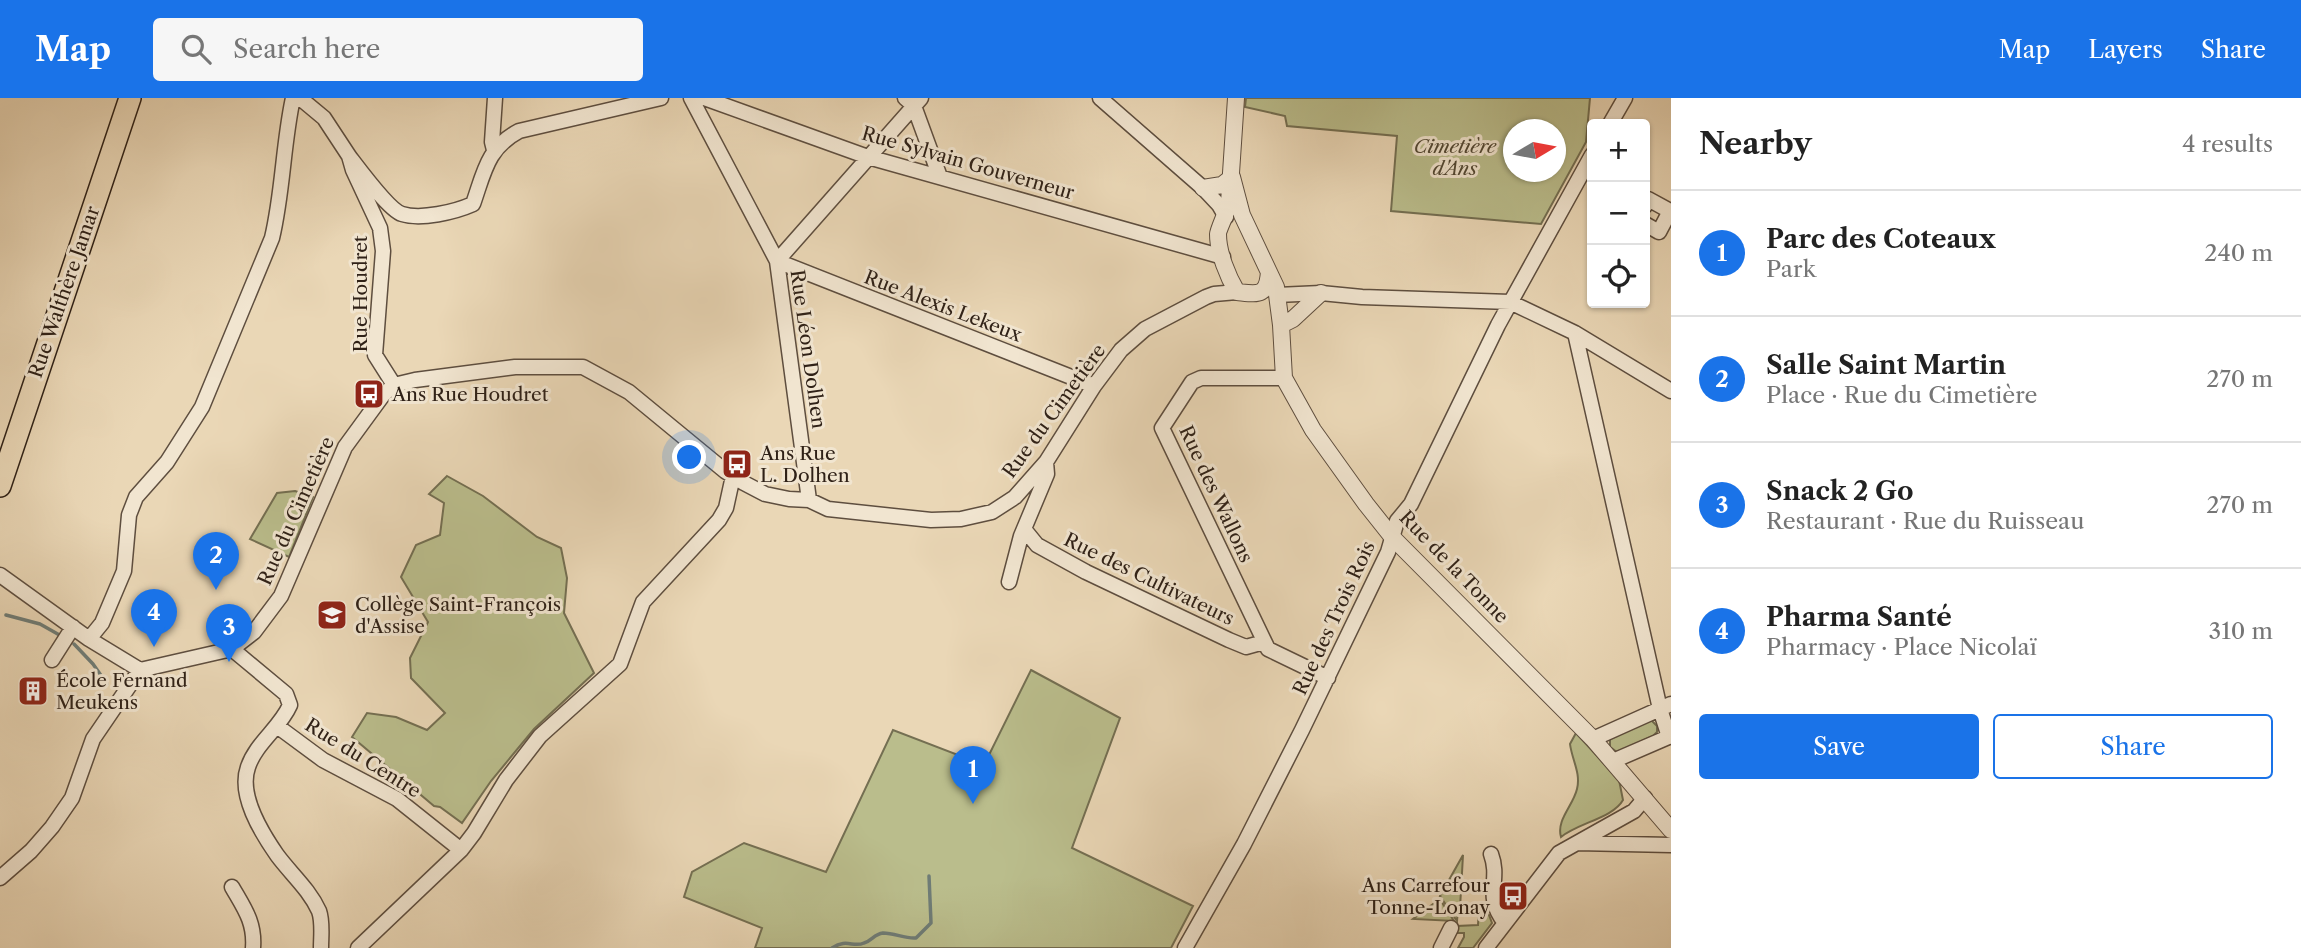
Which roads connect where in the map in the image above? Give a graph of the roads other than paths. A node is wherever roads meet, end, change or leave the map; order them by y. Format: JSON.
{"nodes":[{"id":1,"x":130,"y":98,"type":"edge"},
{"id":2,"x":293,"y":98,"type":"edge"},
{"id":3,"x":300,"y":98,"type":"edge"},
{"id":4,"x":495,"y":98,"type":"edge"},
{"id":5,"x":661,"y":98,"type":"edge"},
{"id":6,"x":691,"y":98,"type":"edge"},
{"id":7,"x":704,"y":98,"type":"edge"},
{"id":8,"x":1100,"y":98,"type":"edge"},
{"id":9,"x":1236,"y":98,"type":"edge"},
{"id":10,"x":1625,"y":98,"type":"edge"},
{"id":11,"x":914,"y":101,"type":"edge"},
{"id":12,"x":1613,"y":119,"type":"edge"},
{"id":13,"x":494,"y":150,"type":"junction"},
{"id":14,"x":349,"y":156,"type":"junction"},
{"id":15,"x":867,"y":157,"type":"junction"},
{"id":16,"x":940,"y":177,"type":"junction"},
{"id":17,"x":1232,"y":177,"type":"junction"},
{"id":18,"x":1587,"y":178,"type":"edge"},
{"id":19,"x":1203,"y":188,"type":"junction"},
{"id":20,"x":1650,"y":200,"type":"edge"},
{"id":21,"x":1234,"y":216,"type":"junction"},
{"id":22,"x":1650,"y":227,"type":"edge"},
{"id":23,"x":1218,"y":233,"type":"junction"},
{"id":24,"x":1184,"y":246,"type":"junction"},
{"id":25,"x":1223,"y":257,"type":"junction"},
{"id":26,"x":777,"y":261,"type":"junction"},
{"id":27,"x":1269,"y":272,"type":"junction"},
{"id":28,"x":1227,"y":274,"type":"junction"},
{"id":29,"x":1237,"y":292,"type":"junction"},
{"id":30,"x":1321,"y":293,"type":"junction"},
{"id":31,"x":1214,"y":294,"type":"junction"},
{"id":32,"x":1256,"y":294,"type":"junction"},
{"id":33,"x":1277,"y":295,"type":"junction"},
{"id":34,"x":1510,"y":302,"type":"junction"},
{"id":35,"x":1281,"y":325,"type":"junction"},
{"id":36,"x":1575,"y":333,"type":"junction"},
{"id":37,"x":1284,"y":378,"type":"junction"},
{"id":38,"x":394,"y":385,"type":"junction"},
{"id":39,"x":1094,"y":386,"type":"junction"},
{"id":40,"x":1671,"y":391,"type":"edge"},
{"id":41,"x":1046,"y":461,"type":"junction"},
{"id":42,"x":733,"y":476,"type":"junction"},
{"id":43,"x":0,"y":486,"type":"edge"},
{"id":44,"x":809,"y":500,"type":"junction"},
{"id":45,"x":1024,"y":529,"type":"junction"},
{"id":46,"x":1393,"y":538,"type":"junction"},
{"id":47,"x":0,"y":575,"type":"edge"},
{"id":48,"x":1009,"y":582,"type":"dead end"},
{"id":49,"x":73,"y":627,"type":"junction"},
{"id":50,"x":89,"y":639,"type":"junction"},
{"id":51,"x":1264,"y":642,"type":"junction"},
{"id":52,"x":232,"y":649,"type":"junction"},
{"id":53,"x":52,"y":660,"type":"dead end"},
{"id":54,"x":141,"y":670,"type":"junction"},
{"id":55,"x":1328,"y":678,"type":"junction"},
{"id":56,"x":1666,"y":706,"type":"edge"},
{"id":57,"x":276,"y":726,"type":"junction"},
{"id":58,"x":1670,"y":736,"type":"edge"},
{"id":59,"x":1593,"y":739,"type":"junction"},
{"id":60,"x":1614,"y":761,"type":"junction"},
{"id":61,"x":1645,"y":798,"type":"junction"},
{"id":62,"x":1671,"y":830,"type":"edge"},
{"id":63,"x":1576,"y":844,"type":"junction"},
{"id":64,"x":1671,"y":845,"type":"edge"},
{"id":65,"x":461,"y":850,"type":"junction"},
{"id":66,"x":1491,"y":854,"type":"dead end"},
{"id":67,"x":0,"y":877,"type":"edge"},
{"id":68,"x":232,"y":887,"type":"dead end"},
{"id":69,"x":1505,"y":923,"type":"junction"},
{"id":70,"x":1451,"y":928,"type":"dead end"},
{"id":71,"x":253,"y":948,"type":"edge"},
{"id":72,"x":321,"y":948,"type":"edge"},
{"id":73,"x":358,"y":948,"type":"edge"},
{"id":74,"x":1185,"y":948,"type":"edge"},
{"id":75,"x":1441,"y":948,"type":"edge"},
{"id":76,"x":1486,"y":948,"type":"edge"}],
"edges":[{"from":1,"to":43,"type":"main road","name":"Rue Walthère Jamar"},
{"from":2,"to":50,"type":"street"},
{"from":3,"to":14,"type":"street","name":"Rue Houdret"},
{"from":4,"to":13,"type":"street"},
{"from":5,"to":13,"type":"street"},
{"from":6,"to":26,"type":"street","name":"Rue Léon Dolhen"},
{"from":7,"to":15,"type":"street","name":"Rue Sylvain Gouverneur"},
{"from":8,"to":19,"type":"street"},
{"from":9,"to":17,"type":"street","name":"Rue de la Tonne"},
{"from":10,"to":12,"type":"street"},
{"from":11,"to":15,"type":"street"},
{"from":11,"to":16,"type":"street"},
{"from":13,"to":14,"type":"street"},
{"from":14,"to":38,"type":"street","name":"Rue Houdret"},
{"from":15,"to":16,"type":"street","name":"Rue Sylvain Gouverneur"},
{"from":15,"to":26,"type":"street"},
{"from":16,"to":24,"type":"street","name":"Rue Sylvain Gouverneur"},
{"from":17,"to":19,"type":"street"},
{"from":17,"to":21,"type":"street","name":"Rue de la Tonne"},
{"from":18,"to":34,"type":"street","name":"Rue des Trois Rois"},
{"from":19,"to":21,"type":"street"},
{"from":20,"to":22,"type":"street"},
{"from":21,"to":23,"type":"street"},
{"from":21,"to":27,"type":"street","name":"Rue de la Tonne"},
{"from":23,"to":24,"type":"street"},
{"from":23,"to":25,"type":"street"},
{"from":24,"to":25,"type":"street","name":"Rue Sylvain Gouverneur"},
{"from":25,"to":28,"type":"street"},
{"from":26,"to":39,"type":"street","name":"Rue Alexis Lekeux"},
{"from":26,"to":44,"type":"street","name":"Rue Léon Dolhen"},
{"from":27,"to":32,"type":"street"},
{"from":27,"to":33,"type":"street","name":"Rue de la Tonne"},
{"from":28,"to":29,"type":"street"},
{"from":28,"to":31,"type":"street"},
{"from":29,"to":31,"type":"street","name":"Rue du Cimetière"},
{"from":29,"to":32,"type":"street"},
{"from":30,"to":33,"type":"street"},
{"from":30,"to":34,"type":"street"},
{"from":30,"to":35,"type":"street"},
{"from":31,"to":39,"type":"street","name":"Rue du Cimetière"},
{"from":32,"to":33,"type":"street"},
{"from":33,"to":35,"type":"street","name":"Rue de la Tonne"},
{"from":34,"to":36,"type":"street"},
{"from":34,"to":46,"type":"street","name":"Rue des Trois Rois"},
{"from":35,"to":37,"type":"street","name":"Rue de la Tonne"},
{"from":36,"to":40,"type":"street"},
{"from":36,"to":56,"type":"street"},
{"from":37,"to":46,"type":"street","name":"Rue de la Tonne"},
{"from":37,"to":51,"type":"street","name":"Rue des Wallons"},
{"from":38,"to":42,"type":"street","name":"Rue du Cimetière"},
{"from":38,"to":52,"type":"street","name":"Rue du Cimetière"},
{"from":39,"to":41,"type":"street","name":"Rue du Cimetière"},
{"from":41,"to":44,"type":"street","name":"Rue du Cimetière"},
{"from":41,"to":45,"type":"street"},
{"from":42,"to":44,"type":"street","name":"Rue du Cimetière"},
{"from":42,"to":65,"type":"street"},
{"from":45,"to":48,"type":"street"},
{"from":45,"to":51,"type":"street","name":"Rue des Cultivateurs"},
{"from":46,"to":55,"type":"street","name":"Rue des Trois Rois"},
{"from":46,"to":59,"type":"street","name":"Rue de la Tonne"},
{"from":47,"to":49,"type":"street"},
{"from":49,"to":50,"type":"street"},
{"from":49,"to":53,"type":"street"},
{"from":50,"to":54,"type":"street"},
{"from":51,"to":55,"type":"street"},
{"from":52,"to":54,"type":"street"},
{"from":52,"to":57,"type":"street"},
{"from":54,"to":67,"type":"street"},
{"from":55,"to":74,"type":"street","name":"Rue des Trois Rois"},
{"from":56,"to":58,"type":"street"},
{"from":56,"to":59,"type":"street"},
{"from":57,"to":65,"type":"street","name":"Rue du Centre"},
{"from":57,"to":72,"type":"street"},
{"from":58,"to":60,"type":"street"},
{"from":59,"to":60,"type":"street","name":"Rue de la Tonne"},
{"from":60,"to":61,"type":"street","name":"Rue de la Tonne"},
{"from":61,"to":62,"type":"street","name":"Rue de la Tonne"},
{"from":61,"to":63,"type":"street"},
{"from":63,"to":64,"type":"street"},
{"from":63,"to":69,"type":"street"},
{"from":65,"to":73,"type":"street"},
{"from":66,"to":69,"type":"street"},
{"from":68,"to":71,"type":"street"},
{"from":69,"to":76,"type":"street"},
{"from":70,"to":75,"type":"street"}]}
